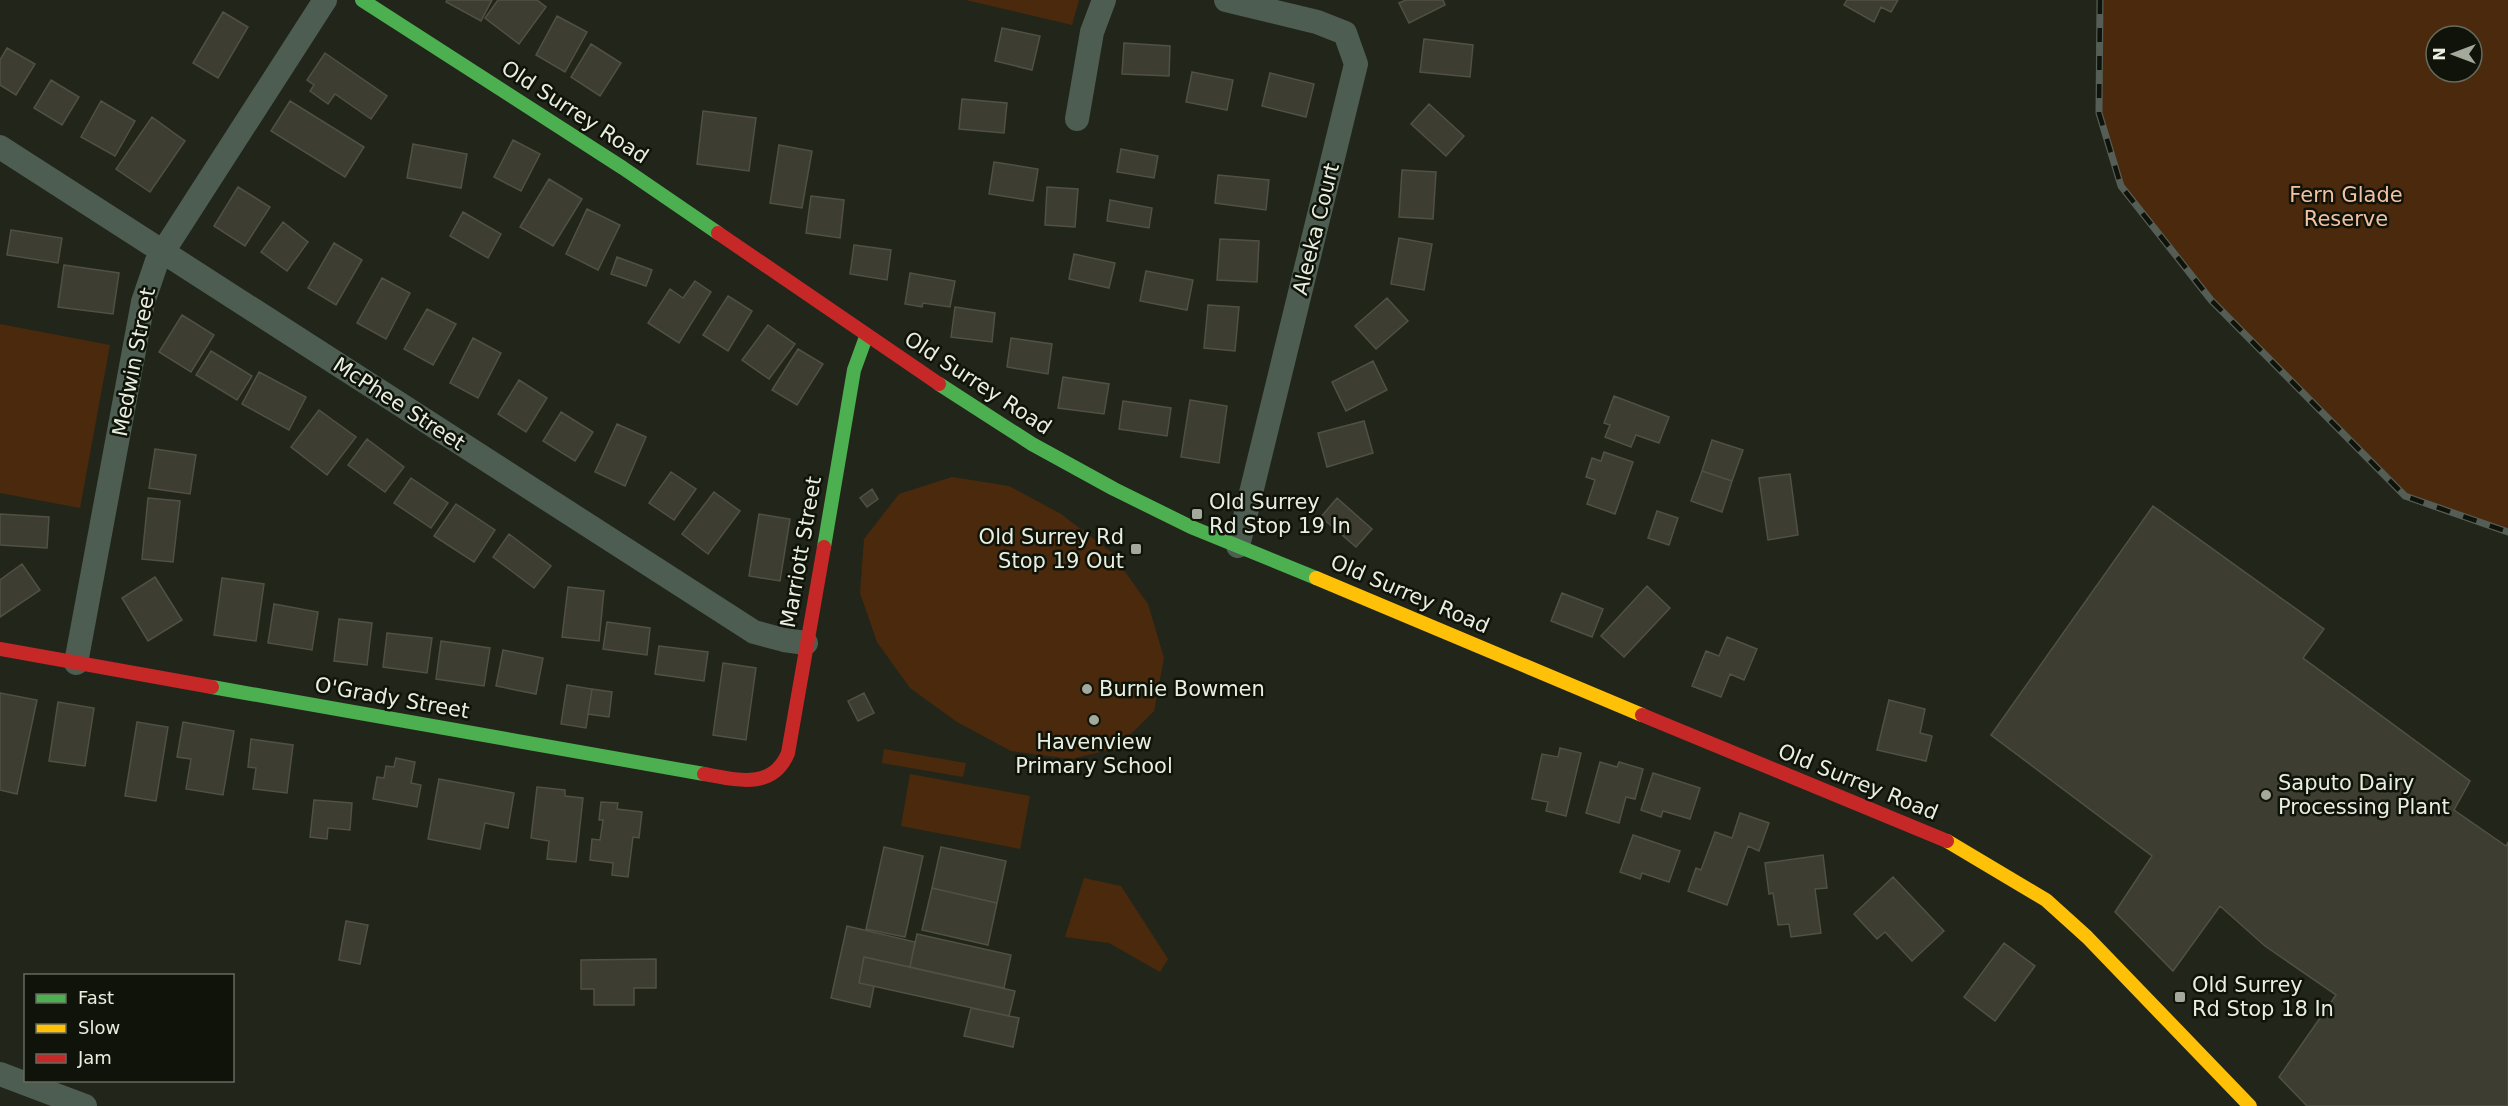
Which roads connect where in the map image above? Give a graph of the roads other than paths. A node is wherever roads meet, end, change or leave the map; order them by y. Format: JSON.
{"nodes":[{"id":1,"x":325,"y":0,"type":"edge"},
{"id":2,"x":362,"y":0,"type":"edge"},
{"id":3,"x":1104,"y":0,"type":"edge"},
{"id":4,"x":1226,"y":0,"type":"edge"},
{"id":5,"x":1077,"y":119,"type":"dead end"},
{"id":6,"x":0,"y":147,"type":"edge"},
{"id":7,"x":161,"y":253,"type":"junction"},
{"id":8,"x":866,"y":337,"type":"junction"},
{"id":9,"x":1238,"y":546,"type":"junction"},
{"id":10,"x":806,"y":643,"type":"junction"},
{"id":11,"x":0,"y":649,"type":"edge"},
{"id":12,"x":76,"y":663,"type":"junction"},
{"id":13,"x":777,"y":774,"type":"joint"},
{"id":14,"x":0,"y":1074,"type":"edge"},
{"id":15,"x":85,"y":1106,"type":"edge"},
{"id":16,"x":2250,"y":1106,"type":"edge"}],
"edges":[{"from":1,"to":7,"type":"street","name":"Medwin Street"},
{"from":2,"to":8,"type":"main road","name":"Old Surrey Road"},
{"from":3,"to":5,"type":"street"},
{"from":4,"to":9,"type":"street","name":"Aleeka Court"},
{"from":6,"to":7,"type":"street","name":"McPhee Street"},
{"from":7,"to":10,"type":"street","name":"McPhee Street"},
{"from":7,"to":12,"type":"street","name":"Medwin Street"},
{"from":8,"to":9,"type":"main road","name":"Old Surrey Road"},
{"from":8,"to":10,"type":"main road","name":"Marriott Street"},
{"from":9,"to":16,"type":"main road","name":"Old Surrey Road"},
{"from":10,"to":13,"type":"main road","name":"Marriott Street"},
{"from":11,"to":12,"type":"main road","name":"O'Grady Street"},
{"from":12,"to":13,"type":"main road","name":"O'Grady Street"},
{"from":14,"to":15,"type":"street"}]}
